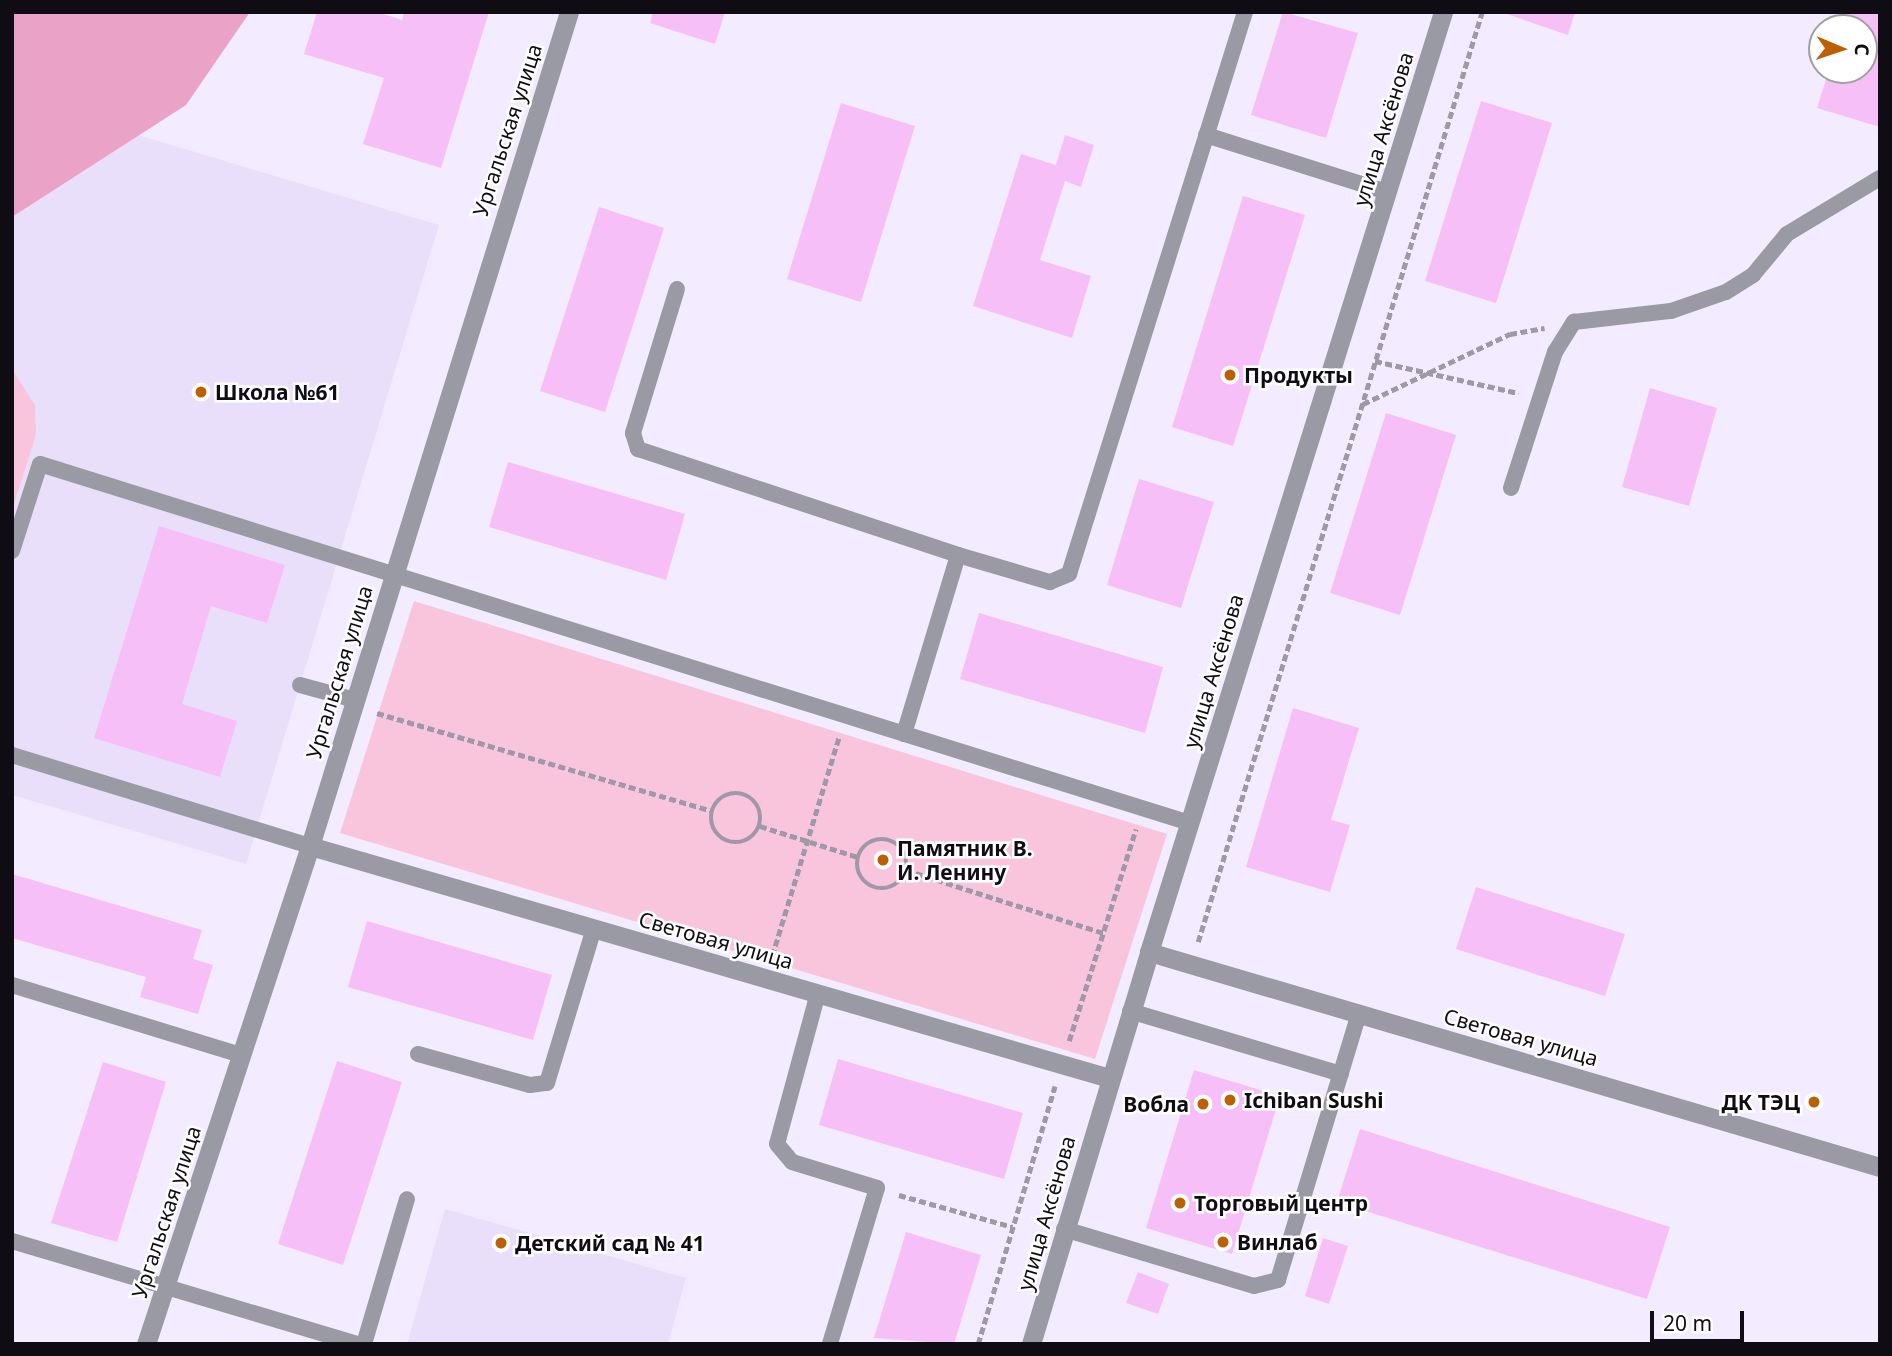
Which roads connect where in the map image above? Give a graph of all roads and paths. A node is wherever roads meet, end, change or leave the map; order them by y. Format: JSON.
{"nodes":[{"id":1,"x":569,"y":12,"type":"edge"},
{"id":2,"x":1245,"y":12,"type":"edge"},
{"id":3,"x":1443,"y":12,"type":"edge"},
{"id":4,"x":1482,"y":12,"type":"edge"},
{"id":5,"x":1206,"y":135,"type":"junction"},
{"id":6,"x":1880,"y":178,"type":"edge"},
{"id":7,"x":1387,"y":192,"type":"junction"},
{"id":8,"x":677,"y":289,"type":"dead end"},
{"id":9,"x":1563,"y":333,"type":"junction"},
{"id":10,"x":1376,"y":361,"type":"junction"},
{"id":11,"x":1433,"y":374,"type":"junction"},
{"id":12,"x":1540,"y":398,"type":"junction"},
{"id":13,"x":1362,"y":404,"type":"junction"},
{"id":14,"x":1511,"y":488,"type":"dead end"},
{"id":15,"x":12,"y":551,"type":"edge"},
{"id":16,"x":958,"y":555,"type":"junction"},
{"id":17,"x":393,"y":575,"type":"junction"},
{"id":18,"x":300,"y":685,"type":"dead end"},
{"id":19,"x":360,"y":705,"type":"junction"},
{"id":20,"x":846,"y":716,"type":"junction"},
{"id":21,"x":904,"y":734,"type":"junction"},
{"id":22,"x":12,"y":755,"type":"edge"},
{"id":23,"x":712,"y":811,"type":"junction"},
{"id":24,"x":1190,"y":823,"type":"junction"},
{"id":25,"x":760,"y":826,"type":"junction"},
{"id":26,"x":808,"y":840,"type":"junction"},
{"id":27,"x":310,"y":845,"type":"junction"},
{"id":28,"x":858,"y":857,"type":"junction"},
{"id":29,"x":906,"y":870,"type":"junction"},
{"id":30,"x":594,"y":928,"type":"junction"},
{"id":31,"x":1104,"y":933,"type":"dead end"},
{"id":32,"x":1149,"y":951,"type":"junction"},
{"id":33,"x":1191,"y":964,"type":"junction"},
{"id":34,"x":766,"y":978,"type":"junction"},
{"id":35,"x":12,"y":985,"type":"edge"},
{"id":36,"x":818,"y":993,"type":"junction"},
{"id":37,"x":1130,"y":1011,"type":"junction"},
{"id":38,"x":1359,"y":1013,"type":"junction"},
{"id":39,"x":418,"y":1054,"type":"dead end"},
{"id":40,"x":241,"y":1055,"type":"junction"},
{"id":41,"x":1340,"y":1074,"type":"junction"},
{"id":42,"x":1109,"y":1078,"type":"junction"},
{"id":43,"x":1880,"y":1167,"type":"edge"},
{"id":44,"x":877,"y":1188,"type":"junction"},
{"id":45,"x":407,"y":1199,"type":"dead end"},
{"id":46,"x":1013,"y":1227,"type":"dead end"},
{"id":47,"x":1065,"y":1229,"type":"junction"},
{"id":48,"x":12,"y":1241,"type":"edge"},
{"id":49,"x":166,"y":1284,"type":"junction"},
{"id":50,"x":146,"y":1344,"type":"edge"},
{"id":51,"x":357,"y":1344,"type":"edge"},
{"id":52,"x":364,"y":1344,"type":"edge"},
{"id":53,"x":830,"y":1344,"type":"edge"},
{"id":54,"x":1031,"y":1344,"type":"edge"}],
"edges":[{"from":1,"to":17,"type":"street","name":"Ургальская улица"},
{"from":2,"to":5,"type":"lane"},
{"from":3,"to":7,"type":"street","name":"улица Аксёнова"},
{"from":4,"to":10,"type":"path"},
{"from":5,"to":7,"type":"lane"},
{"from":5,"to":16,"type":"lane"},
{"from":6,"to":9,"type":"lane"},
{"from":7,"to":24,"type":"street","name":"улица Аксёнова"},
{"from":8,"to":16,"type":"lane"},
{"from":9,"to":11,"type":"path"},
{"from":9,"to":12,"type":"lane"},
{"from":10,"to":11,"type":"path"},
{"from":10,"to":13,"type":"path"},
{"from":11,"to":12,"type":"path"},
{"from":11,"to":13,"type":"path"},
{"from":12,"to":14,"type":"lane"},
{"from":13,"to":33,"type":"path"},
{"from":15,"to":17,"type":"lane"},
{"from":16,"to":21,"type":"lane"},
{"from":17,"to":19,"type":"street","name":"Ургальская улица"},
{"from":17,"to":20,"type":"lane"},
{"from":18,"to":19,"type":"lane"},
{"from":19,"to":23,"type":"path"},
{"from":19,"to":27,"type":"street","name":"Ургальская улица"},
{"from":20,"to":21,"type":"lane"},
{"from":20,"to":26,"type":"path"},
{"from":21,"to":24,"type":"lane"},
{"from":22,"to":27,"type":"lane"},
{"from":23,"to":25,"type":"path"},
{"from":23,"to":25,"type":"path"},
{"from":24,"to":32,"type":"street","name":"улица Аксёнова"},
{"from":25,"to":26,"type":"path"},
{"from":26,"to":28,"type":"path"},
{"from":26,"to":34,"type":"path"},
{"from":27,"to":30,"type":"street","name":"Световая улица"},
{"from":27,"to":40,"type":"street","name":"Ургальская улица"},
{"from":28,"to":29,"type":"path"},
{"from":28,"to":29,"type":"path"},
{"from":29,"to":31,"type":"path"},
{"from":30,"to":34,"type":"street","name":"Световая улица"},
{"from":30,"to":39,"type":"lane"},
{"from":32,"to":33,"type":"street","name":"Световая улица"},
{"from":32,"to":37,"type":"street","name":"улица Аксёнова"},
{"from":33,"to":38,"type":"street","name":"Световая улица"},
{"from":34,"to":36,"type":"street","name":"Световая улица"},
{"from":35,"to":40,"type":"lane"},
{"from":36,"to":42,"type":"street","name":"Световая улица"},
{"from":36,"to":44,"type":"lane"},
{"from":37,"to":41,"type":"lane"},
{"from":37,"to":42,"type":"street","name":"улица Аксёнова"},
{"from":38,"to":41,"type":"lane"},
{"from":38,"to":43,"type":"street","name":"Световая улица"},
{"from":40,"to":49,"type":"street","name":"Ургальская улица"},
{"from":41,"to":47,"type":"lane"},
{"from":42,"to":47,"type":"street","name":"улица Аксёнова"},
{"from":44,"to":46,"type":"path"},
{"from":44,"to":53,"type":"lane"},
{"from":45,"to":52,"type":"lane"},
{"from":47,"to":54,"type":"street","name":"улица Аксёнова"},
{"from":48,"to":49,"type":"lane"},
{"from":49,"to":50,"type":"street","name":"Ургальская улица"},
{"from":49,"to":51,"type":"lane"}]}
